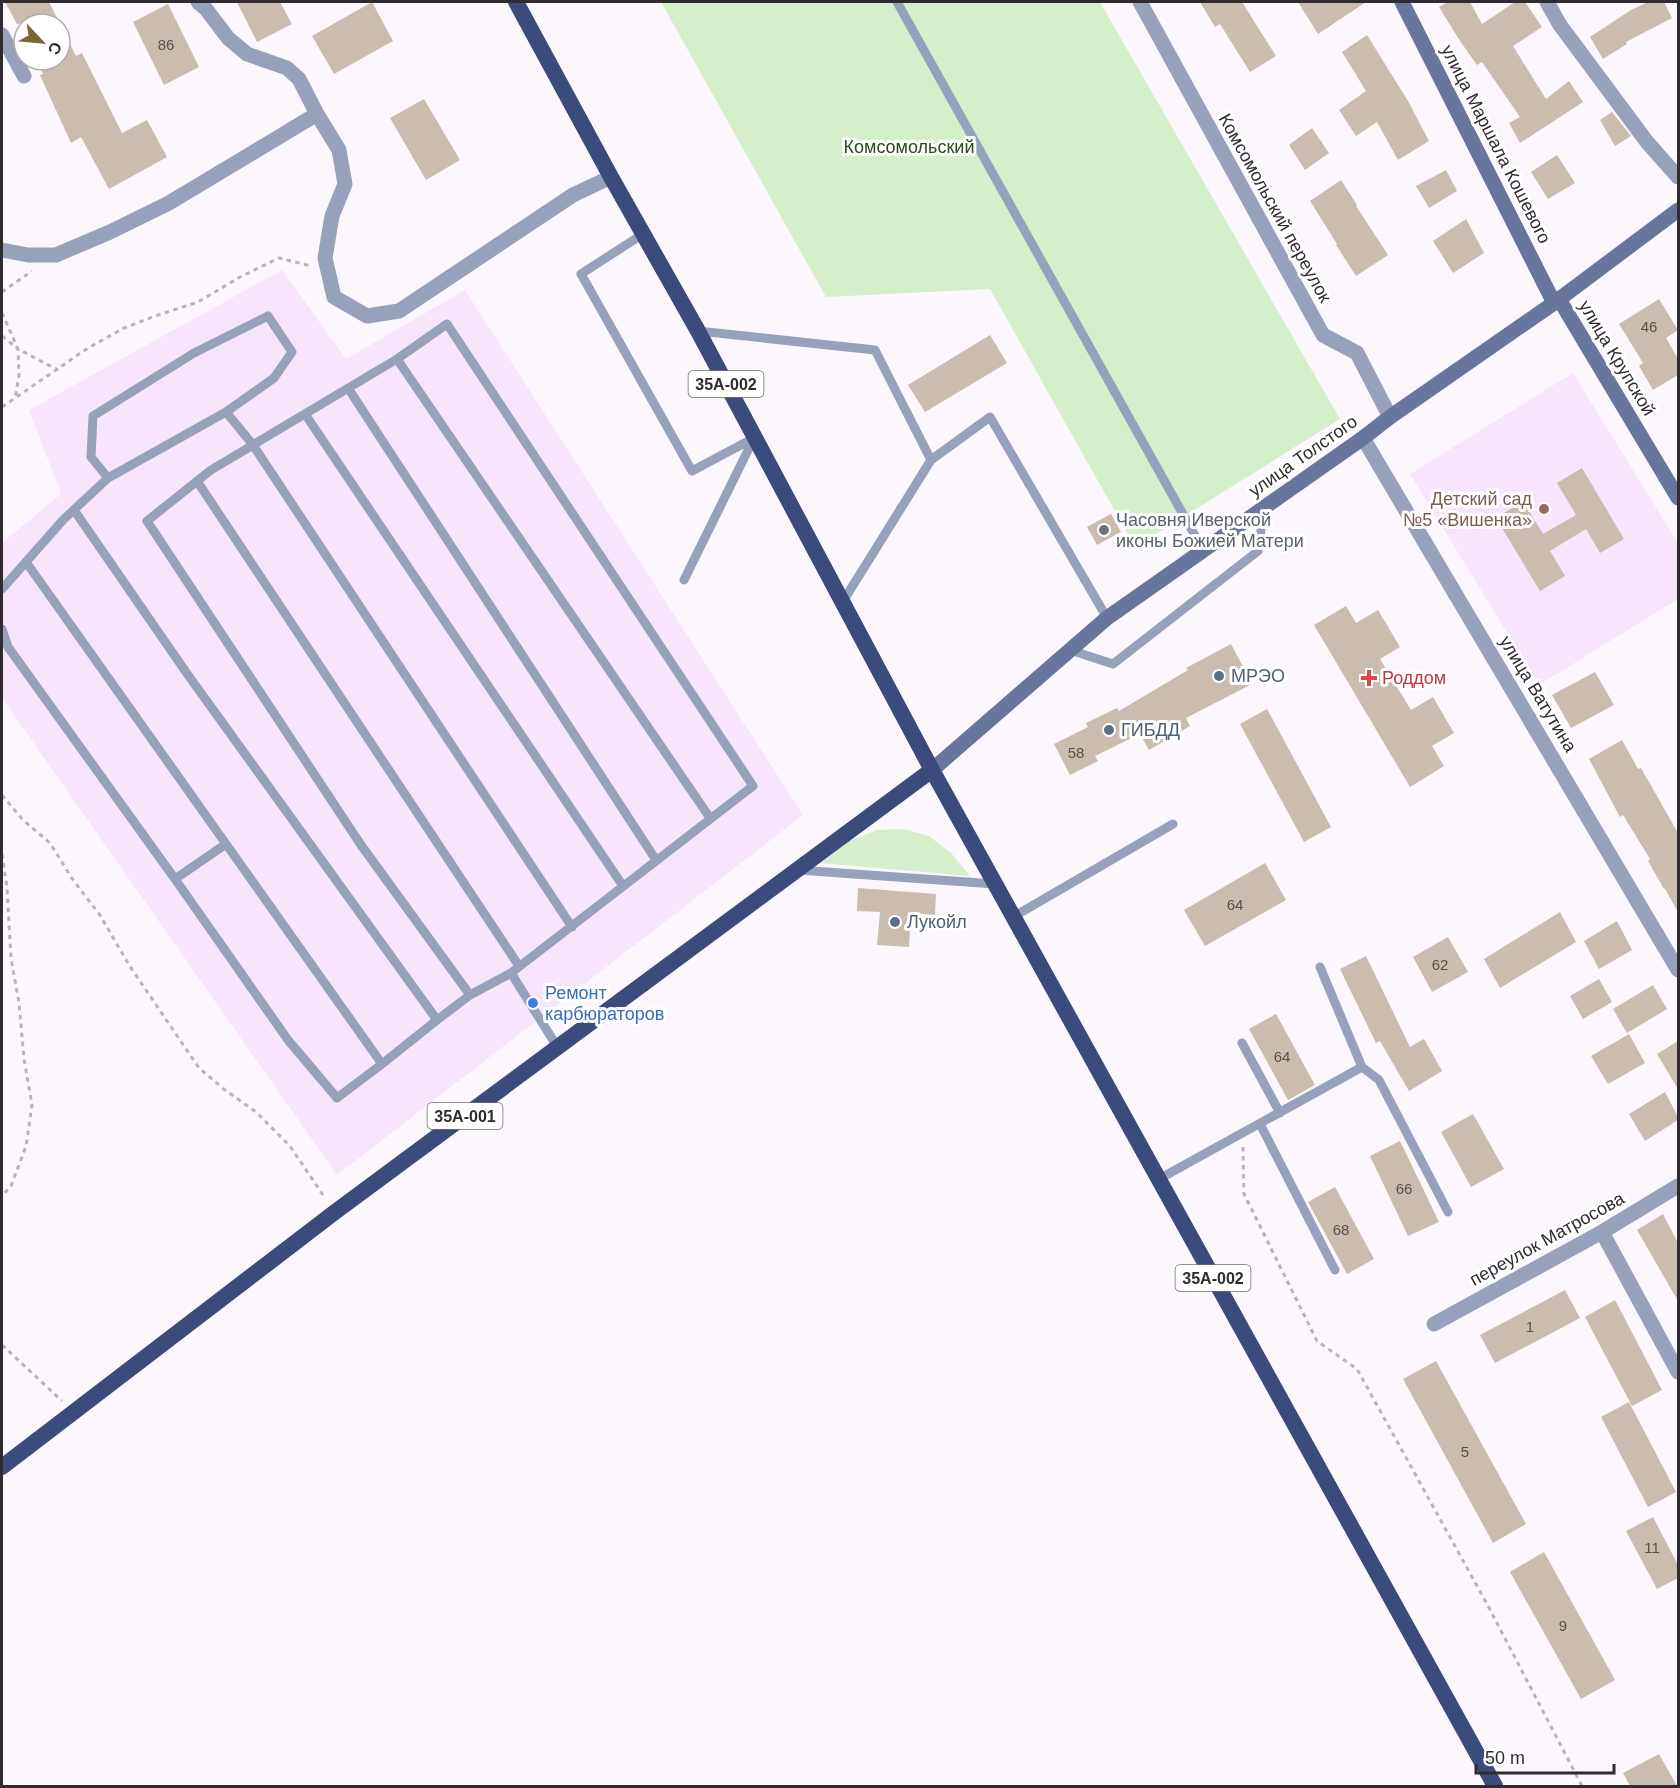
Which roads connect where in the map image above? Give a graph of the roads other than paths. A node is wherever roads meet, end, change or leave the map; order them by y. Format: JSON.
{"nodes":[{"id":1,"x":198,"y":2,"type":"edge"},
{"id":2,"x":516,"y":2,"type":"edge"},
{"id":3,"x":897,"y":2,"type":"edge"},
{"id":4,"x":1140,"y":2,"type":"edge"},
{"id":5,"x":1402,"y":2,"type":"edge"},
{"id":6,"x":1547,"y":2,"type":"edge"},
{"id":7,"x":2,"y":35,"type":"edge"},
{"id":8,"x":24,"y":76,"type":"dead end"},
{"id":9,"x":317,"y":114,"type":"junction"},
{"id":10,"x":611,"y":177,"type":"junction"},
{"id":11,"x":1678,"y":177,"type":"edge"},
{"id":12,"x":1678,"y":210,"type":"edge"},
{"id":13,"x":644,"y":234,"type":"junction"},
{"id":14,"x":2,"y":250,"type":"edge"},
{"id":15,"x":1557,"y":301,"type":"junction"},
{"id":16,"x":698,"y":331,"type":"junction"},
{"id":17,"x":397,"y":359,"type":"junction"},
{"id":18,"x":348,"y":388,"type":"junction"},
{"id":19,"x":226,"y":412,"type":"junction"},
{"id":20,"x":305,"y":414,"type":"junction"},
{"id":21,"x":1390,"y":417,"type":"junction"},
{"id":22,"x":754,"y":438,"type":"junction"},
{"id":23,"x":1363,"y":438,"type":"junction"},
{"id":24,"x":253,"y":445,"type":"junction"},
{"id":25,"x":931,"y":460,"type":"junction"},
{"id":26,"x":108,"y":478,"type":"junction"},
{"id":27,"x":197,"y":481,"type":"junction"},
{"id":28,"x":1678,"y":498,"type":"edge"},
{"id":29,"x":1264,"y":508,"type":"junction"},
{"id":30,"x":74,"y":510,"type":"junction"},
{"id":31,"x":1203,"y":550,"type":"junction"},
{"id":32,"x":26,"y":562,"type":"junction"},
{"id":33,"x":684,"y":580,"type":"dead end"},
{"id":34,"x":2,"y":589,"type":"edge"},
{"id":35,"x":842,"y":603,"type":"junction"},
{"id":36,"x":1107,"y":618,"type":"junction"},
{"id":37,"x":2,"y":629,"type":"edge"},
{"id":38,"x":1070,"y":650,"type":"junction"},
{"id":39,"x":932,"y":770,"type":"junction"},
{"id":40,"x":710,"y":818,"type":"junction"},
{"id":41,"x":1173,"y":824,"type":"dead end"},
{"id":42,"x":226,"y":844,"type":"junction"},
{"id":43,"x":656,"y":860,"type":"junction"},
{"id":44,"x":798,"y":870,"type":"junction"},
{"id":45,"x":175,"y":879,"type":"junction"},
{"id":46,"x":995,"y":884,"type":"junction"},
{"id":47,"x":623,"y":886,"type":"junction"},
{"id":48,"x":1014,"y":917,"type":"junction"},
{"id":49,"x":572,"y":927,"type":"junction"},
{"id":50,"x":519,"y":966,"type":"junction"},
{"id":51,"x":1320,"y":967,"type":"dead end"},
{"id":52,"x":1678,"y":970,"type":"edge"},
{"id":53,"x":511,"y":973,"type":"junction"},
{"id":54,"x":470,"y":995,"type":"junction"},
{"id":55,"x":437,"y":1020,"type":"junction"},
{"id":56,"x":1242,"y":1043,"type":"dead end"},
{"id":57,"x":558,"y":1048,"type":"junction"},
{"id":58,"x":381,"y":1064,"type":"junction"},
{"id":59,"x":1362,"y":1067,"type":"junction"},
{"id":60,"x":1280,"y":1113,"type":"junction"},
{"id":61,"x":1260,"y":1124,"type":"junction"},
{"id":62,"x":1159,"y":1179,"type":"junction"},
{"id":63,"x":1678,"y":1186,"type":"edge"},
{"id":64,"x":1448,"y":1212,"type":"dead end"},
{"id":65,"x":1602,"y":1232,"type":"junction"},
{"id":66,"x":1335,"y":1270,"type":"dead end"},
{"id":67,"x":1434,"y":1324,"type":"dead end"},
{"id":68,"x":1678,"y":1371,"type":"edge"},
{"id":69,"x":2,"y":1467,"type":"edge"},
{"id":70,"x":1495,"y":1786,"type":"edge"}],
"edges":[{"from":1,"to":9,"type":"street"},
{"from":2,"to":10,"type":"highway","number":"35А-002"},
{"from":3,"to":31,"type":"lane"},
{"from":4,"to":21,"type":"street","name":"Комсомольский переулок"},
{"from":5,"to":15,"type":"main road","name":"улица Маршала Кошевого"},
{"from":6,"to":11,"type":"street"},
{"from":7,"to":8,"type":"street"},
{"from":9,"to":10,"type":"street"},
{"from":9,"to":14,"type":"street"},
{"from":10,"to":13,"type":"highway","number":"35А-002"},
{"from":12,"to":15,"type":"main road","name":"улица Толстого"},
{"from":13,"to":16,"type":"highway","number":"35А-002"},
{"from":13,"to":22,"type":"lane"},
{"from":15,"to":21,"type":"main road","name":"улица Толстого"},
{"from":15,"to":28,"type":"main road","name":"улица Крупской"},
{"from":16,"to":22,"type":"highway","number":"35А-002"},
{"from":16,"to":25,"type":"lane"},
{"from":17,"to":18,"type":"lane"},
{"from":17,"to":40,"type":"lane"},
{"from":17,"to":40,"type":"lane"},
{"from":18,"to":20,"type":"lane"},
{"from":18,"to":43,"type":"lane"},
{"from":19,"to":24,"type":"lane"},
{"from":19,"to":26,"type":"lane"},
{"from":19,"to":26,"type":"lane"},
{"from":20,"to":24,"type":"lane"},
{"from":20,"to":47,"type":"lane"},
{"from":21,"to":23,"type":"main road","name":"улица Толстого"},
{"from":22,"to":33,"type":"lane"},
{"from":22,"to":35,"type":"highway","number":"35А-002"},
{"from":23,"to":29,"type":"main road","name":"улица Толстого"},
{"from":23,"to":52,"type":"street","name":"улица Ватутина"},
{"from":24,"to":27,"type":"lane"},
{"from":24,"to":49,"type":"lane"},
{"from":25,"to":35,"type":"lane"},
{"from":25,"to":36,"type":"lane"},
{"from":26,"to":30,"type":"lane"},
{"from":27,"to":50,"type":"lane"},
{"from":27,"to":54,"type":"lane"},
{"from":29,"to":31,"type":"main road","name":"улица Толстого"},
{"from":29,"to":38,"type":"lane"},
{"from":30,"to":32,"type":"lane"},
{"from":30,"to":55,"type":"lane"},
{"from":31,"to":36,"type":"main road","name":"улица Толстого"},
{"from":32,"to":34,"type":"lane"},
{"from":32,"to":42,"type":"lane"},
{"from":35,"to":39,"type":"highway","number":"35А-002"},
{"from":36,"to":38,"type":"main road","name":"улица Толстого"},
{"from":37,"to":45,"type":"lane"},
{"from":38,"to":39,"type":"main road","name":"улица Толстого"},
{"from":39,"to":44,"type":"highway","number":"35А-001"},
{"from":39,"to":46,"type":"highway","number":"35А-002"},
{"from":40,"to":43,"type":"lane"},
{"from":41,"to":48,"type":"lane"},
{"from":42,"to":45,"type":"lane"},
{"from":42,"to":58,"type":"lane"},
{"from":43,"to":47,"type":"lane"},
{"from":44,"to":46,"type":"lane"},
{"from":44,"to":57,"type":"highway","number":"35А-001"},
{"from":45,"to":58,"type":"lane"},
{"from":46,"to":48,"type":"highway","number":"35А-002"},
{"from":47,"to":49,"type":"lane"},
{"from":48,"to":62,"type":"highway","number":"35А-002"},
{"from":49,"to":50,"type":"lane"},
{"from":50,"to":53,"type":"lane"},
{"from":51,"to":59,"type":"lane"},
{"from":53,"to":54,"type":"lane"},
{"from":53,"to":57,"type":"lane"},
{"from":54,"to":55,"type":"lane"},
{"from":55,"to":58,"type":"lane"},
{"from":56,"to":60,"type":"lane"},
{"from":57,"to":69,"type":"highway","number":"35А-001"},
{"from":59,"to":60,"type":"lane"},
{"from":59,"to":64,"type":"lane"},
{"from":60,"to":61,"type":"lane"},
{"from":61,"to":62,"type":"lane"},
{"from":61,"to":66,"type":"lane"},
{"from":62,"to":70,"type":"highway","number":"35А-002"},
{"from":63,"to":65,"type":"street","name":"переулок Матросова"},
{"from":65,"to":67,"type":"street","name":"переулок Матросова"},
{"from":65,"to":68,"type":"street"}]}
